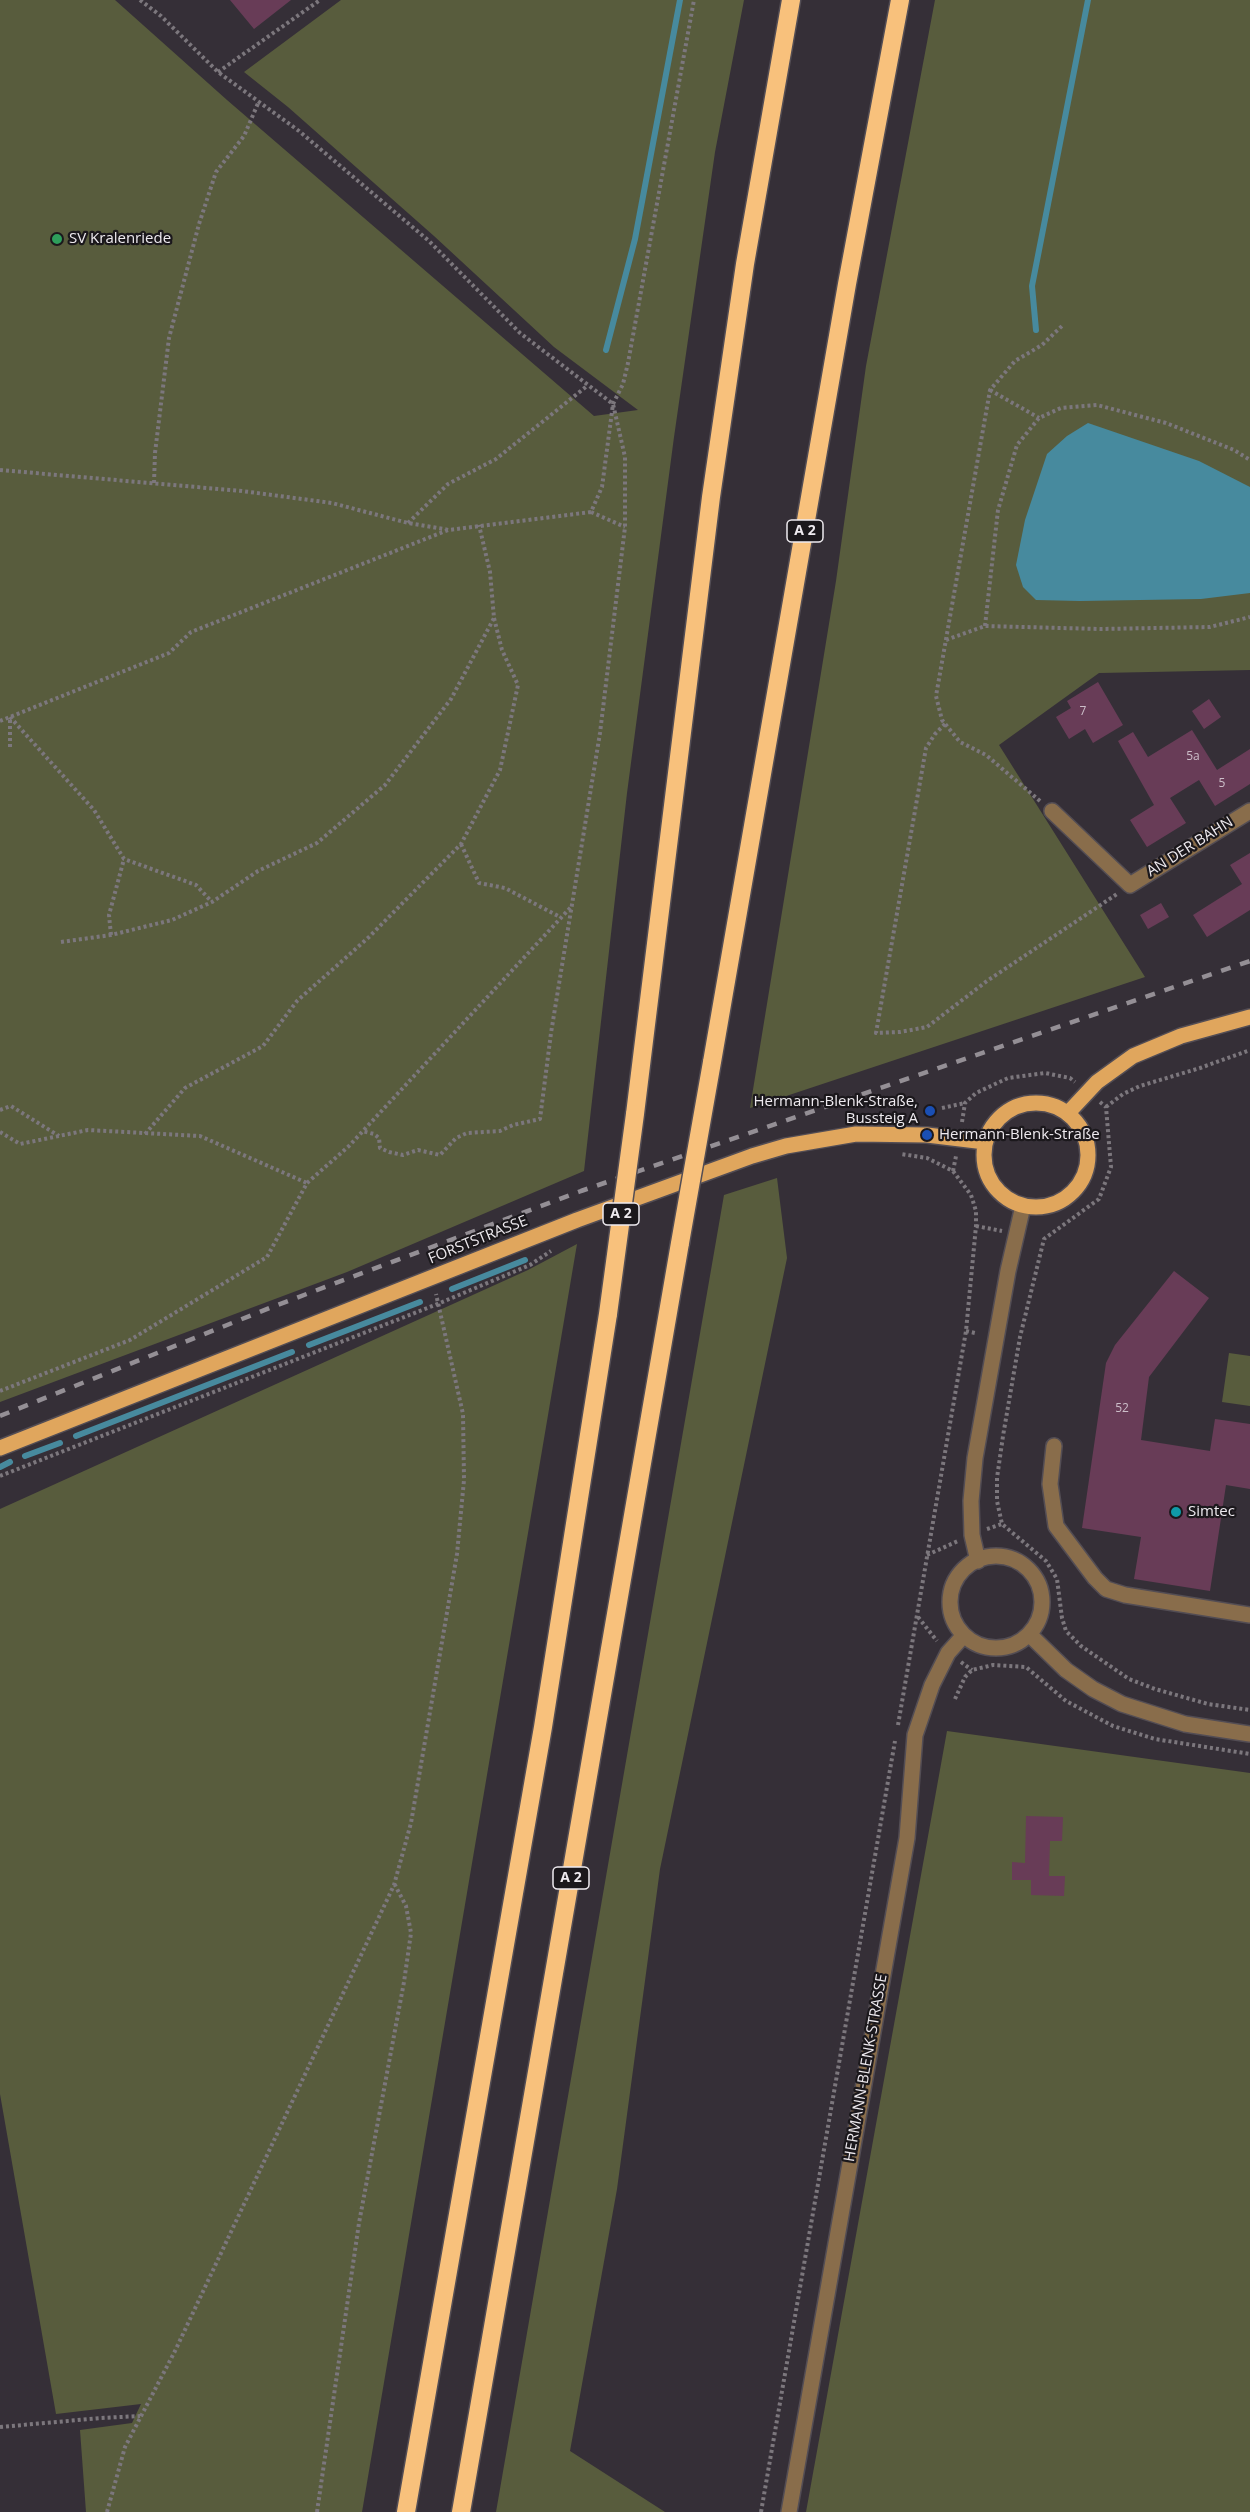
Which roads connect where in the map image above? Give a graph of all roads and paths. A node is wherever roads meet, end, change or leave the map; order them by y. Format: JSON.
{"nodes":[{"id":1,"x":140,"y":0,"type":"edge"},
{"id":2,"x":320,"y":0,"type":"edge"},
{"id":3,"x":694,"y":0,"type":"edge"},
{"id":4,"x":791,"y":0,"type":"edge"},
{"id":5,"x":900,"y":0,"type":"edge"},
{"id":6,"x":218,"y":72,"type":"junction"},
{"id":7,"x":259,"y":102,"type":"junction"},
{"id":8,"x":1063,"y":326,"type":"dead end"},
{"id":9,"x":587,"y":386,"type":"junction"},
{"id":10,"x":990,"y":390,"type":"junction"},
{"id":11,"x":613,"y":404,"type":"junction"},
{"id":12,"x":1039,"y":418,"type":"junction"},
{"id":13,"x":1250,"y":460,"type":"edge"},
{"id":14,"x":0,"y":470,"type":"edge"},
{"id":15,"x":154,"y":483,"type":"junction"},
{"id":16,"x":591,"y":512,"type":"junction"},
{"id":17,"x":408,"y":523,"type":"junction"},
{"id":18,"x":480,"y":525,"type":"junction"},
{"id":19,"x":625,"y":527,"type":"junction"},
{"id":20,"x":449,"y":530,"type":"junction"},
{"id":21,"x":1250,"y":617,"type":"edge"},
{"id":22,"x":494,"y":618,"type":"junction"},
{"id":23,"x":985,"y":626,"type":"junction"},
{"id":24,"x":946,"y":640,"type":"junction"},
{"id":25,"x":10,"y":717,"type":"junction"},
{"id":26,"x":0,"y":721,"type":"edge"},
{"id":27,"x":945,"y":724,"type":"junction"},
{"id":28,"x":10,"y":747,"type":"dead end"},
{"id":29,"x":1052,"y":811,"type":"joint"},
{"id":30,"x":1250,"y":811,"type":"edge"},
{"id":31,"x":461,"y":844,"type":"junction"},
{"id":32,"x":124,"y":859,"type":"junction"},
{"id":33,"x":1130,"y":885,"type":"junction"},
{"id":34,"x":212,"y":902,"type":"junction"},
{"id":35,"x":572,"y":906,"type":"junction"},
{"id":36,"x":560,"y":917,"type":"junction"},
{"id":37,"x":111,"y":935,"type":"junction"},
{"id":38,"x":61,"y":942,"type":"dead end"},
{"id":39,"x":1250,"y":1017,"type":"edge"},
{"id":40,"x":1250,"y":1050,"type":"edge"},
{"id":41,"x":1087,"y":1091,"type":"junction"},
{"id":42,"x":965,"y":1103,"type":"junction"},
{"id":43,"x":1106,"y":1107,"type":"junction"},
{"id":44,"x":942,"y":1108,"type":"dead end"},
{"id":45,"x":0,"y":1110,"type":"edge"},
{"id":46,"x":1068,"y":1113,"type":"junction"},
{"id":47,"x":362,"y":1131,"type":"junction"},
{"id":48,"x":0,"y":1132,"type":"edge"},
{"id":49,"x":145,"y":1134,"type":"junction"},
{"id":50,"x":59,"y":1137,"type":"junction"},
{"id":51,"x":959,"y":1138,"type":"junction"},
{"id":52,"x":985,"y":1143,"type":"junction"},
{"id":53,"x":890,"y":1154,"type":"dead end"},
{"id":54,"x":953,"y":1171,"type":"junction"},
{"id":55,"x":307,"y":1183,"type":"junction"},
{"id":56,"x":1023,"y":1206,"type":"junction"},
{"id":57,"x":556,"y":1247,"type":"dead end"},
{"id":58,"x":440,"y":1303,"type":"junction"},
{"id":59,"x":966,"y":1331,"type":"junction"},
{"id":60,"x":975,"y":1333,"type":"dead end"},
{"id":61,"x":0,"y":1391,"type":"edge"},
{"id":62,"x":1054,"y":1446,"type":"dead end"},
{"id":63,"x":0,"y":1448,"type":"edge"},
{"id":64,"x":0,"y":1476,"type":"edge"},
{"id":65,"x":978,"y":1561,"type":"junction"},
{"id":66,"x":1250,"y":1615,"type":"edge"},
{"id":67,"x":1029,"y":1634,"type":"junction"},
{"id":68,"x":964,"y":1635,"type":"junction"},
{"id":69,"x":1031,"y":1670,"type":"dead end"},
{"id":70,"x":955,"y":1699,"type":"dead end"},
{"id":71,"x":1250,"y":1710,"type":"edge"},
{"id":72,"x":1250,"y":1734,"type":"edge"},
{"id":73,"x":394,"y":1885,"type":"junction"},
{"id":74,"x":140,"y":2416,"type":"junction"},
{"id":75,"x":0,"y":2427,"type":"edge"},
{"id":76,"x":107,"y":2512,"type":"edge"},
{"id":77,"x":317,"y":2512,"type":"edge"},
{"id":78,"x":406,"y":2512,"type":"edge"},
{"id":79,"x":461,"y":2512,"type":"edge"},
{"id":80,"x":761,"y":2512,"type":"edge"},
{"id":81,"x":789,"y":2512,"type":"edge"}],
"edges":[{"from":1,"to":6,"type":"path"},
{"from":2,"to":6,"type":"path"},
{"from":3,"to":11,"type":"path"},
{"from":4,"to":78,"type":"highway","number":"A 2","bridge":true},
{"from":5,"to":79,"type":"highway","number":"A 2","bridge":true},
{"from":6,"to":7,"type":"path"},
{"from":7,"to":9,"type":"path"},
{"from":7,"to":15,"type":"path"},
{"from":8,"to":10,"type":"path"},
{"from":9,"to":11,"type":"path"},
{"from":9,"to":17,"type":"path"},
{"from":10,"to":12,"type":"path"},
{"from":10,"to":24,"type":"path"},
{"from":11,"to":16,"type":"path"},
{"from":11,"to":19,"type":"path"},
{"from":12,"to":13,"type":"path"},
{"from":12,"to":23,"type":"path"},
{"from":14,"to":15,"type":"path"},
{"from":15,"to":17,"type":"path"},
{"from":16,"to":18,"type":"path"},
{"from":16,"to":19,"type":"path"},
{"from":17,"to":20,"type":"path"},
{"from":18,"to":20,"type":"path"},
{"from":18,"to":22,"type":"path"},
{"from":19,"to":35,"type":"path"},
{"from":20,"to":25,"type":"path"},
{"from":21,"to":23,"type":"path"},
{"from":22,"to":31,"type":"path"},
{"from":22,"to":34,"type":"path"},
{"from":23,"to":24,"type":"path"},
{"from":24,"to":27,"type":"path"},
{"from":25,"to":26,"type":"path"},
{"from":25,"to":28,"type":"path"},
{"from":25,"to":32,"type":"path"},
{"from":27,"to":29,"type":"path"},
{"from":27,"to":33,"type":"path"},
{"from":29,"to":33,"type":"street","name":"AN DER BAHN"},
{"from":30,"to":33,"type":"street","name":"AN DER BAHN"},
{"from":31,"to":36,"type":"path"},
{"from":31,"to":49,"type":"path"},
{"from":32,"to":34,"type":"path"},
{"from":32,"to":37,"type":"path"},
{"from":34,"to":37,"type":"path"},
{"from":35,"to":36,"type":"path"},
{"from":35,"to":47,"type":"path"},
{"from":36,"to":47,"type":"path"},
{"from":37,"to":38,"type":"path"},
{"from":39,"to":41,"type":"main road"},
{"from":40,"to":43,"type":"path"},
{"from":41,"to":42,"type":"path"},
{"from":41,"to":43,"type":"path"},
{"from":41,"to":46,"type":"main road"},
{"from":42,"to":44,"type":"path"},
{"from":42,"to":51,"type":"path"},
{"from":43,"to":71,"type":"path"},
{"from":45,"to":50,"type":"path"},
{"from":46,"to":52,"type":"main road"},
{"from":46,"to":56,"type":"main road"},
{"from":47,"to":55,"type":"path"},
{"from":48,"to":50,"type":"path"},
{"from":49,"to":50,"type":"path"},
{"from":49,"to":55,"type":"path"},
{"from":51,"to":52,"type":"main road","name":"FORSTSTRASSE"},
{"from":51,"to":54,"type":"path"},
{"from":51,"to":63,"type":"main road","name":"FORSTSTRASSE"},
{"from":52,"to":56,"type":"main road"},
{"from":53,"to":54,"type":"path"},
{"from":54,"to":59,"type":"path"},
{"from":55,"to":61,"type":"path"},
{"from":56,"to":65,"type":"street"},
{"from":57,"to":58,"type":"path"},
{"from":58,"to":64,"type":"path"},
{"from":58,"to":73,"type":"path"},
{"from":59,"to":60,"type":"path"},
{"from":59,"to":80,"type":"path"},
{"from":62,"to":66,"type":"street"},
{"from":65,"to":67,"type":"street"},
{"from":65,"to":68,"type":"street"},
{"from":67,"to":68,"type":"street"},
{"from":67,"to":72,"type":"street"},
{"from":68,"to":81,"type":"street","name":"HERMANN-BLENK-STRASSE"},
{"from":69,"to":70,"type":"path"},
{"from":73,"to":74,"type":"path"},
{"from":73,"to":77,"type":"path"},
{"from":74,"to":75,"type":"path"},
{"from":74,"to":76,"type":"path"}]}
